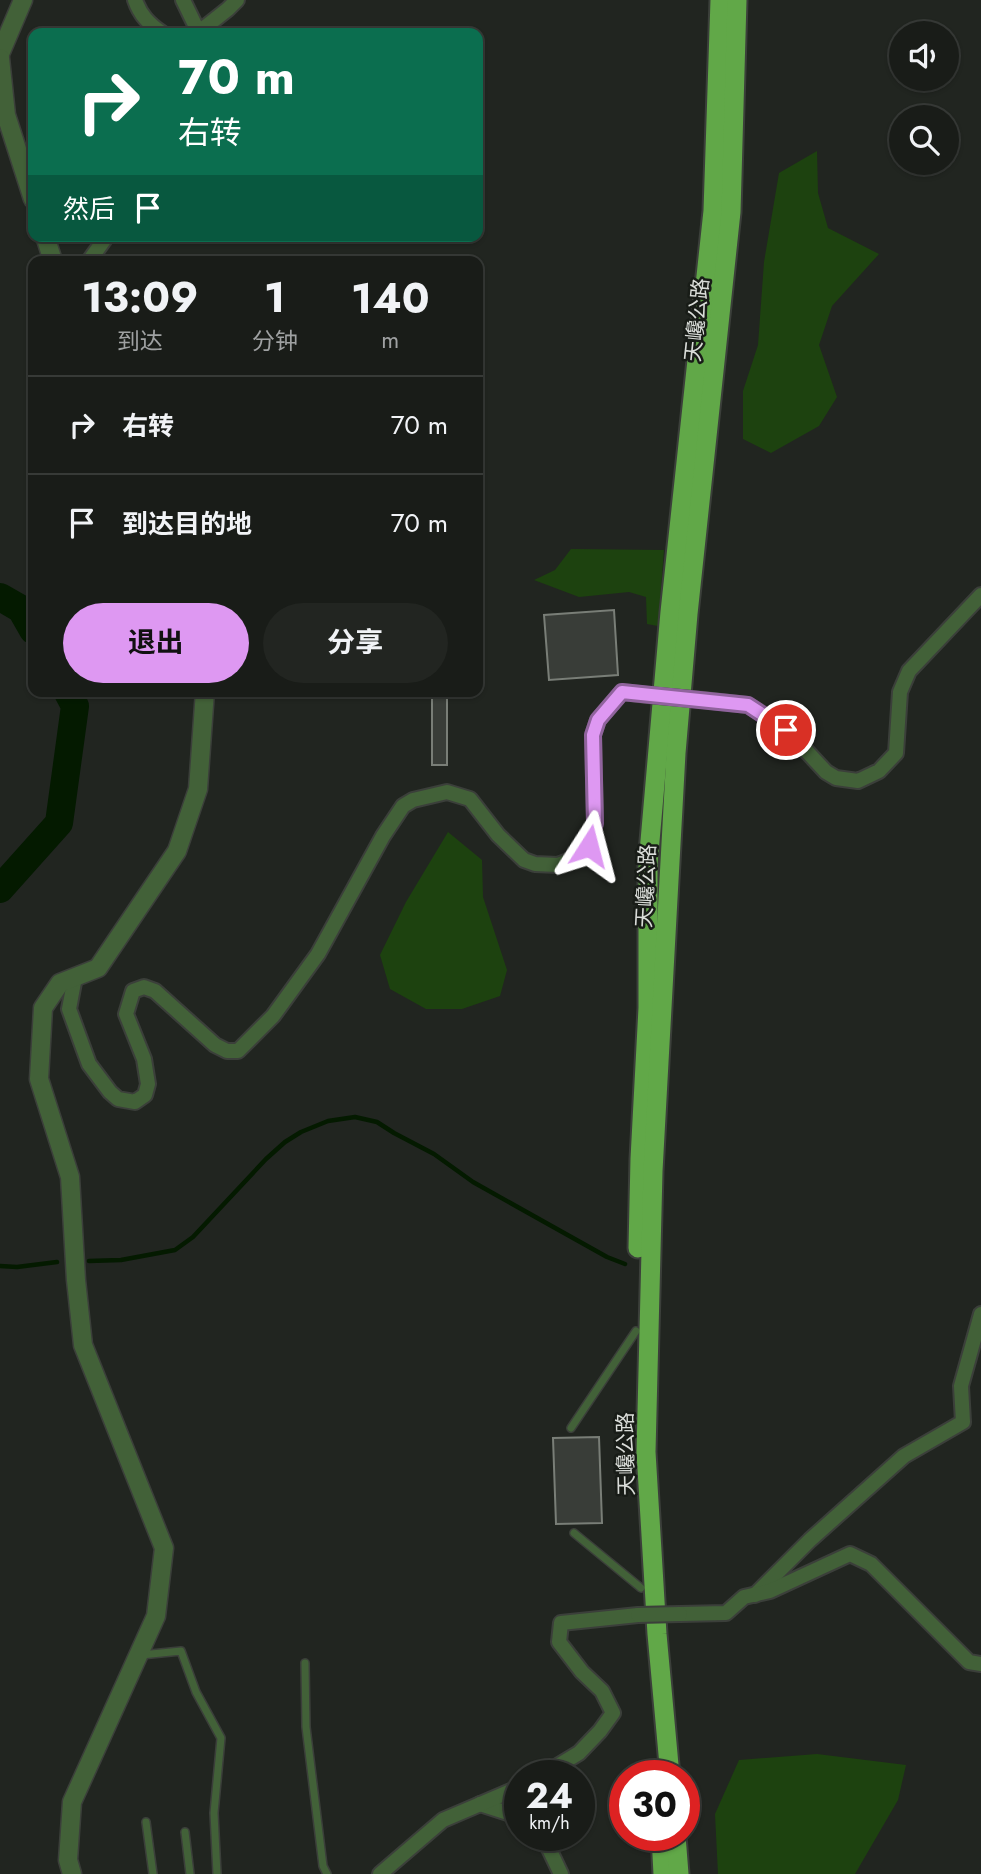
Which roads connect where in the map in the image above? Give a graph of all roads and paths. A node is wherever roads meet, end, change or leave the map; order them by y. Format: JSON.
{"nodes":[{"id":1,"x":23,"y":0,"type":"edge"},
{"id":2,"x":135,"y":0,"type":"edge"},
{"id":3,"x":183,"y":0,"type":"edge"},
{"id":4,"x":237,"y":0,"type":"edge"},
{"id":5,"x":720,"y":0,"type":"edge"},
{"id":6,"x":737,"y":0,"type":"edge"},
{"id":7,"x":155,"y":28,"type":"edge"},
{"id":8,"x":197,"y":28,"type":"edge"},
{"id":9,"x":205,"y":28,"type":"edge"},
{"id":10,"x":0,"y":56,"type":"edge"},
{"id":11,"x":28,"y":183,"type":"edge"},
{"id":12,"x":981,"y":595,"type":"edge"},
{"id":13,"x":205,"y":697,"type":"edge"},
{"id":14,"x":75,"y":977,"type":"junction"},
{"id":15,"x":981,"y":1314,"type":"edge"},
{"id":16,"x":636,"y":1331,"type":"junction"},
{"id":17,"x":571,"y":1428,"type":"dead end"},
{"id":18,"x":574,"y":1533,"type":"dead end"},
{"id":19,"x":641,"y":1588,"type":"junction"},
{"id":20,"x":755,"y":1595,"type":"junction"},
{"id":21,"x":139,"y":1655,"type":"junction"},
{"id":22,"x":305,"y":1663,"type":"dead end"},
{"id":23,"x":981,"y":1664,"type":"edge"},
{"id":24,"x":567,"y":1760,"type":"edge"},
{"id":25,"x":656,"y":1760,"type":"edge"},
{"id":26,"x":669,"y":1760,"type":"edge"},
{"id":27,"x":504,"y":1794,"type":"edge"},
{"id":28,"x":480,"y":1804,"type":"junction"},
{"id":29,"x":504,"y":1812,"type":"edge"},
{"id":30,"x":146,"y":1822,"type":"dead end"},
{"id":31,"x":185,"y":1832,"type":"dead end"},
{"id":32,"x":550,"y":1851,"type":"edge"},
{"id":33,"x":662,"y":1851,"type":"edge"},
{"id":34,"x":677,"y":1851,"type":"edge"},
{"id":35,"x":72,"y":1874,"type":"edge"},
{"id":36,"x":153,"y":1874,"type":"edge"},
{"id":37,"x":190,"y":1874,"type":"edge"},
{"id":38,"x":217,"y":1874,"type":"edge"},
{"id":39,"x":327,"y":1874,"type":"edge"},
{"id":40,"x":380,"y":1874,"type":"edge"},
{"id":41,"x":561,"y":1874,"type":"edge"},
{"id":42,"x":663,"y":1874,"type":"edge"},
{"id":43,"x":679,"y":1874,"type":"edge"}],
"edges":[{"from":1,"to":10,"type":"street"},
{"from":2,"to":7,"type":"street"},
{"from":3,"to":8,"type":"street"},
{"from":4,"to":9,"type":"street"},
{"from":5,"to":16,"type":"highway","name":"天巉公路"},
{"from":6,"to":26,"type":"highway","name":"天巉公路"},
{"from":10,"to":11,"type":"street"},
{"from":12,"to":14,"type":"street","bridge":true},
{"from":13,"to":14,"type":"street"},
{"from":14,"to":21,"type":"street"},
{"from":15,"to":20,"type":"street"},
{"from":16,"to":17,"type":"lane"},
{"from":16,"to":19,"type":"highway","name":"天巉公路"},
{"from":18,"to":19,"type":"lane"},
{"from":19,"to":25,"type":"highway","name":"天巉公路"},
{"from":20,"to":23,"type":"street"},
{"from":20,"to":24,"type":"street","bridge":true},
{"from":21,"to":35,"type":"street"},
{"from":21,"to":38,"type":"lane"},
{"from":22,"to":39,"type":"lane"},
{"from":27,"to":28,"type":"street"},
{"from":28,"to":29,"type":"street"},
{"from":28,"to":40,"type":"street"},
{"from":30,"to":36,"type":"lane"},
{"from":31,"to":37,"type":"lane"},
{"from":32,"to":41,"type":"street"},
{"from":33,"to":42,"type":"highway"},
{"from":34,"to":43,"type":"highway"}]}
